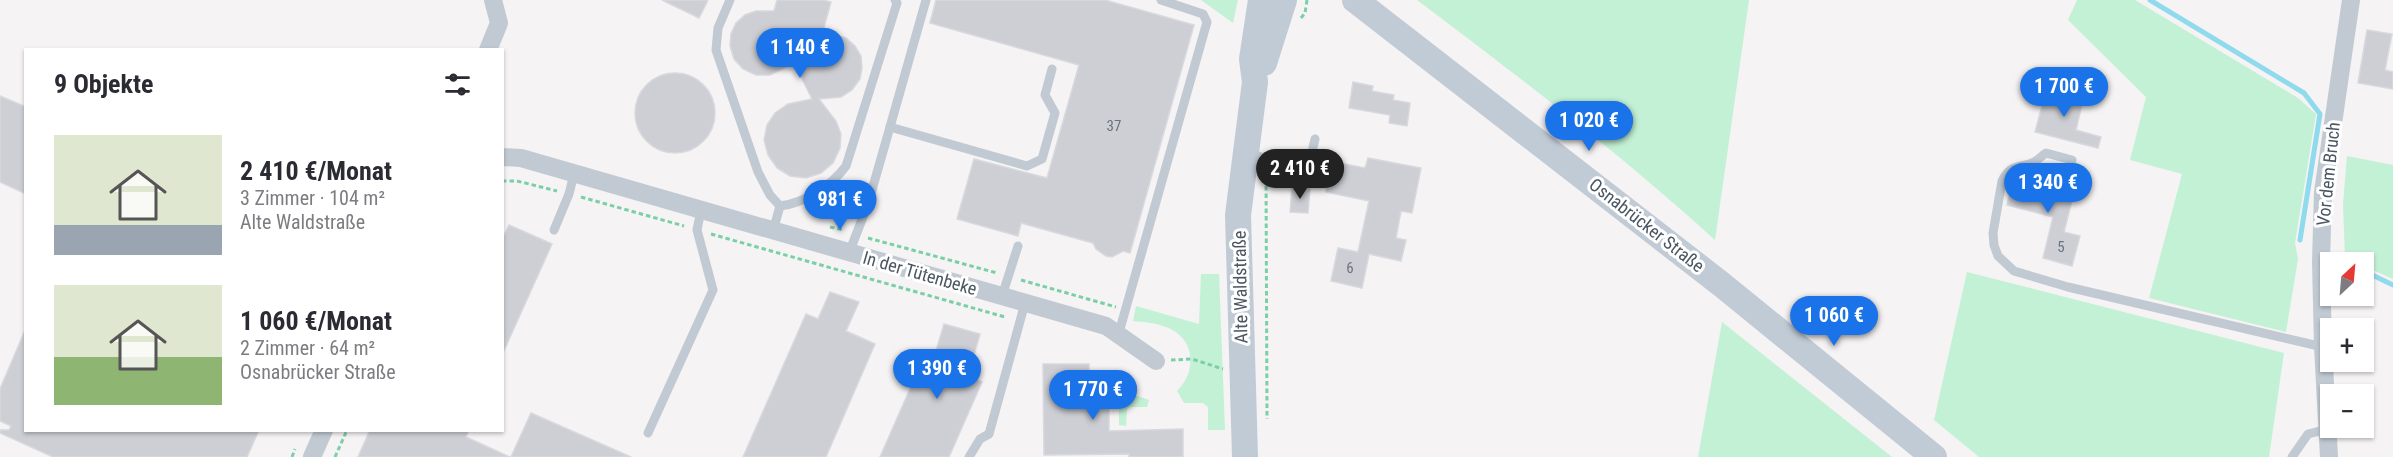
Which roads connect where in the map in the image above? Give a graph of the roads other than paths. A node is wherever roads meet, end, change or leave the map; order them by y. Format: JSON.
{"nodes":[{"id":1,"x":493,"y":0,"type":"edge"},
{"id":2,"x":730,"y":0,"type":"edge"},
{"id":3,"x":895,"y":0,"type":"edge"},
{"id":4,"x":926,"y":0,"type":"edge"},
{"id":5,"x":1161,"y":0,"type":"edge"},
{"id":6,"x":1355,"y":0,"type":"edge"},
{"id":7,"x":2351,"y":0,"type":"edge"},
{"id":8,"x":1277,"y":5,"type":"edge"},
{"id":9,"x":1373,"y":9,"type":"edge"},
{"id":10,"x":489,"y":48,"type":"edge"},
{"id":11,"x":1052,"y":69,"type":"dead end"},
{"id":12,"x":890,"y":127,"type":"junction"},
{"id":13,"x":1315,"y":139,"type":"dead end"},
{"id":14,"x":1255,"y":155,"type":"junction"},
{"id":15,"x":504,"y":157,"type":"edge"},
{"id":16,"x":2072,"y":160,"type":"dead end"},
{"id":17,"x":574,"y":174,"type":"junction"},
{"id":18,"x":780,"y":206,"type":"junction"},
{"id":19,"x":701,"y":210,"type":"junction"},
{"id":20,"x":554,"y":230,"type":"dead end"},
{"id":21,"x":773,"y":231,"type":"junction"},
{"id":22,"x":1018,"y":246,"type":"dead end"},
{"id":23,"x":849,"y":253,"type":"junction"},
{"id":24,"x":1002,"y":296,"type":"junction"},
{"id":25,"x":1025,"y":303,"type":"junction"},
{"id":26,"x":2322,"y":318,"type":"edge"},
{"id":27,"x":1118,"y":336,"type":"junction"},
{"id":28,"x":2320,"y":346,"type":"edge"},
{"id":29,"x":1156,"y":361,"type":"road end"},
{"id":30,"x":2320,"y":431,"type":"edge"},
{"id":31,"x":323,"y":432,"type":"edge"},
{"id":32,"x":648,"y":433,"type":"dead end"},
{"id":33,"x":2328,"y":438,"type":"edge"},
{"id":34,"x":312,"y":457,"type":"edge"},
{"id":35,"x":969,"y":457,"type":"edge"},
{"id":36,"x":1245,"y":457,"type":"edge"},
{"id":37,"x":1934,"y":457,"type":"edge"},
{"id":38,"x":2292,"y":457,"type":"edge"},
{"id":39,"x":2329,"y":457,"type":"edge"}],
"edges":[{"from":1,"to":10,"type":"street"},
{"from":2,"to":18,"type":"lane"},
{"from":3,"to":18,"type":"lane"},
{"from":4,"to":12,"type":"lane"},
{"from":5,"to":27,"type":"lane"},
{"from":6,"to":9,"type":"main road","name":"Osnabrücker Straße"},
{"from":7,"to":26,"type":"street","name":"Vor dem Bruch"},
{"from":8,"to":14,"type":"main road","name":"Alte Waldstraße"},
{"from":9,"to":37,"type":"main road","name":"Osnabrücker Straße"},
{"from":11,"to":12,"type":"lane"},
{"from":12,"to":23,"type":"lane"},
{"from":13,"to":14,"type":"lane"},
{"from":14,"to":36,"type":"main road","name":"Alte Waldstraße"},
{"from":15,"to":17,"type":"street","name":"In der Tütenbeke"},
{"from":16,"to":28,"type":"lane"},
{"from":17,"to":19,"type":"street","name":"In der Tütenbeke"},
{"from":17,"to":20,"type":"lane"},
{"from":18,"to":21,"type":"lane"},
{"from":19,"to":21,"type":"street","name":"In der Tütenbeke"},
{"from":19,"to":32,"type":"lane"},
{"from":21,"to":23,"type":"street","name":"In der Tütenbeke"},
{"from":22,"to":24,"type":"lane"},
{"from":23,"to":24,"type":"street","name":"In der Tütenbeke"},
{"from":24,"to":25,"type":"street","name":"In der Tütenbeke"},
{"from":25,"to":27,"type":"street","name":"In der Tütenbeke"},
{"from":25,"to":35,"type":"lane"},
{"from":27,"to":29,"type":"street","name":"In der Tütenbeke"},
{"from":30,"to":38,"type":"lane"},
{"from":31,"to":34,"type":"street"},
{"from":33,"to":39,"type":"street","name":"Vor dem Bruch"}]}
